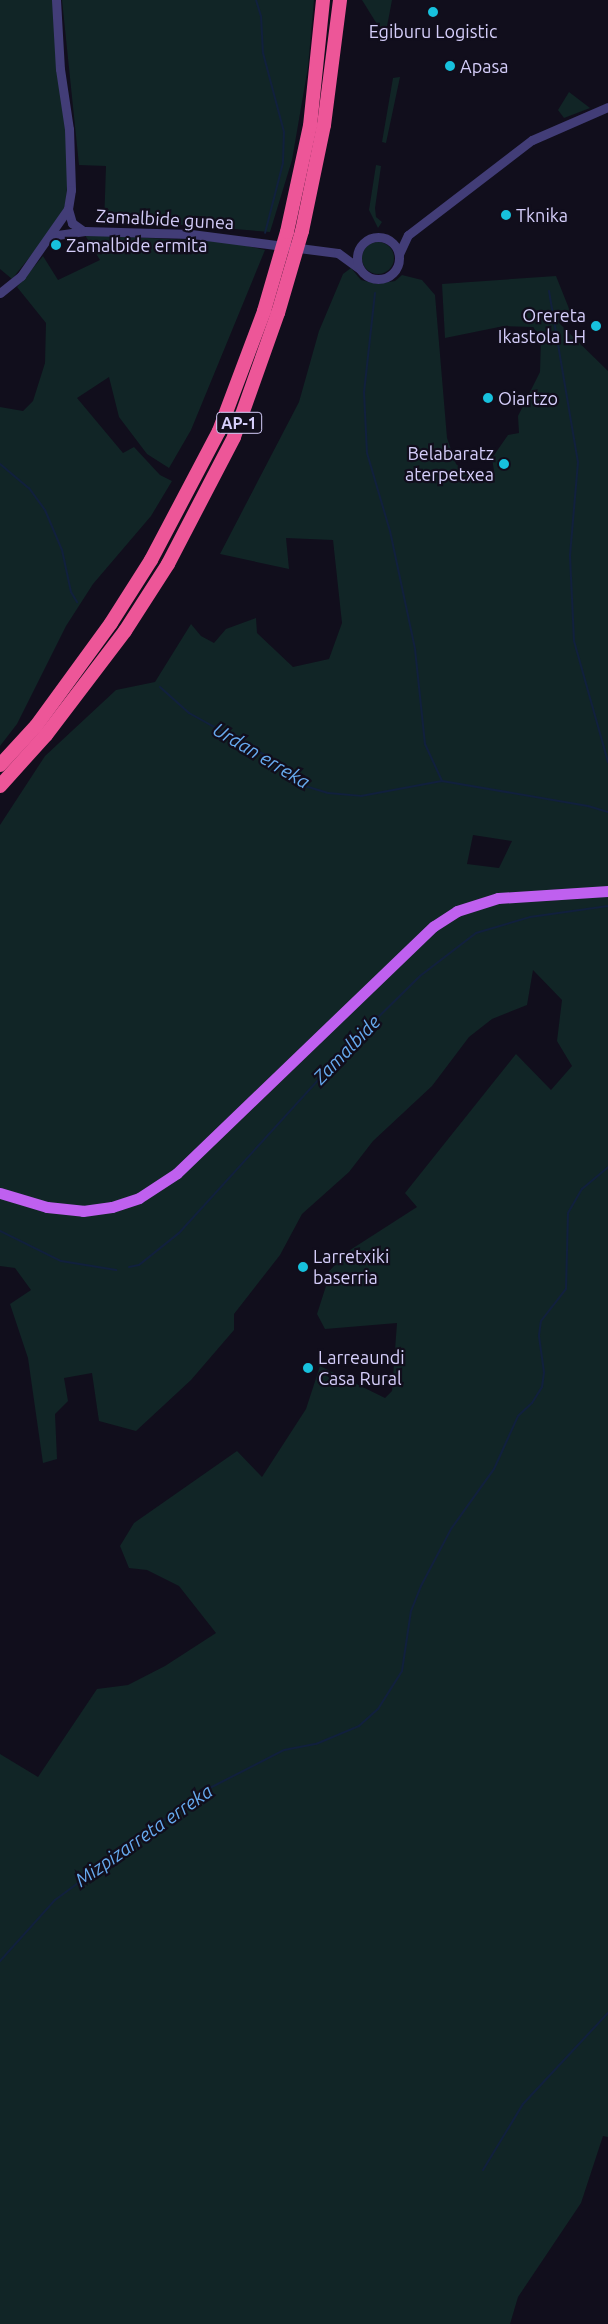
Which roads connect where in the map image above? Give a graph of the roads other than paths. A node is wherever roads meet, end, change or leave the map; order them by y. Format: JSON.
{"nodes":[{"id":1,"x":56,"y":0,"type":"edge"},
{"id":2,"x":324,"y":0,"type":"edge"},
{"id":3,"x":340,"y":0,"type":"edge"},
{"id":4,"x":608,"y":107,"type":"edge"},
{"id":5,"x":68,"y":210,"type":"junction"},
{"id":6,"x":75,"y":228,"type":"junction"},
{"id":7,"x":85,"y":231,"type":"junction"},
{"id":8,"x":53,"y":232,"type":"junction"},
{"id":9,"x":411,"y":233,"type":"junction"},
{"id":10,"x":386,"y":238,"type":"junction"},
{"id":11,"x":361,"y":245,"type":"junction"},
{"id":12,"x":338,"y":253,"type":"junction"},
{"id":13,"x":399,"y":254,"type":"junction"},
{"id":14,"x":359,"y":268,"type":"junction"},
{"id":15,"x":0,"y":293,"type":"edge"},
{"id":16,"x":0,"y":765,"type":"edge"},
{"id":17,"x":0,"y":786,"type":"edge"},
{"id":18,"x":608,"y":891,"type":"edge"},
{"id":19,"x":0,"y":1193,"type":"edge"}],
"edges":[{"from":1,"to":5,"type":"street"},
{"from":2,"to":16,"type":"highway","number":"AP-1"},
{"from":3,"to":17,"type":"highway","number":"AP-1"},
{"from":4,"to":9,"type":"street"},
{"from":5,"to":6,"type":"street"},
{"from":5,"to":8,"type":"street"},
{"from":6,"to":7,"type":"street"},
{"from":6,"to":8,"type":"street"},
{"from":7,"to":8,"type":"street"},
{"from":7,"to":12,"type":"street","name":"Zamalbide gunea"},
{"from":8,"to":15,"type":"street"},
{"from":9,"to":10,"type":"street"},
{"from":9,"to":13,"type":"street"},
{"from":10,"to":11,"type":"street"},
{"from":10,"to":13,"type":"street"},
{"from":11,"to":12,"type":"street"},
{"from":11,"to":14,"type":"street"},
{"from":12,"to":14,"type":"street"},
{"from":13,"to":14,"type":"street"},
{"from":18,"to":19,"type":"main road"}]}
